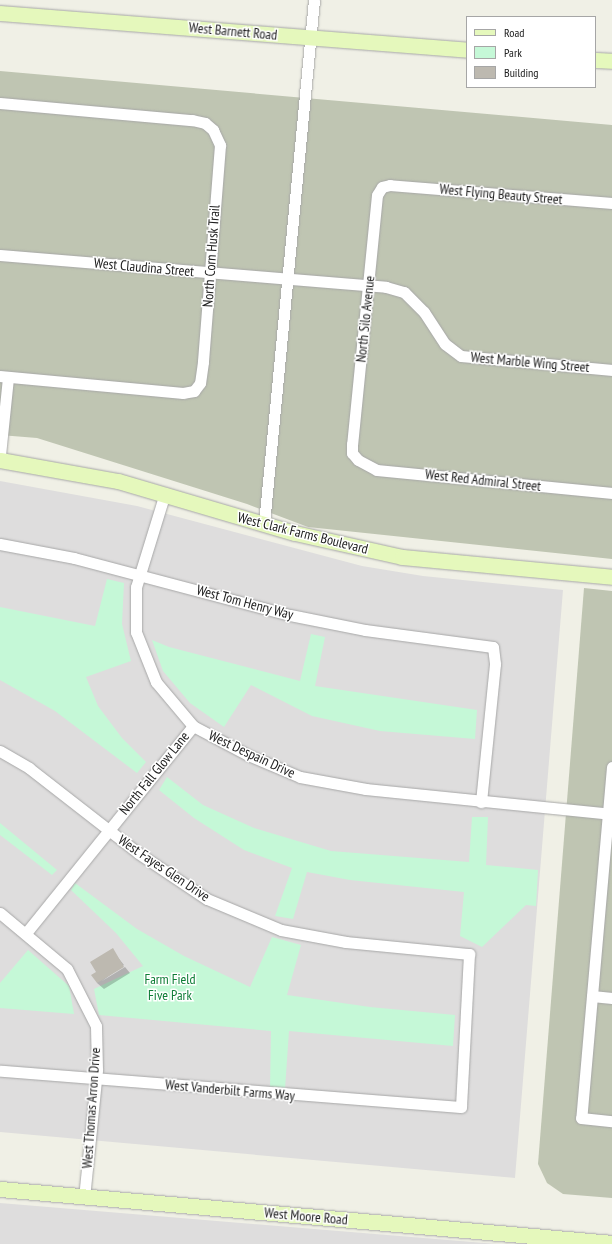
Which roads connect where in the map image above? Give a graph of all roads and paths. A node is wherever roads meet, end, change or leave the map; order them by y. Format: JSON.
{"nodes":[{"id":1,"x":314,"y":0,"type":"edge"},
{"id":2,"x":0,"y":13,"type":"edge"},
{"id":3,"x":310,"y":38,"type":"junction"},
{"id":4,"x":466,"y":50,"type":"edge"},
{"id":5,"x":596,"y":60,"type":"edge"},
{"id":6,"x":612,"y":62,"type":"edge"},
{"id":7,"x":0,"y":103,"type":"edge"},
{"id":8,"x":390,"y":185,"type":"joint"},
{"id":9,"x":612,"y":203,"type":"edge"},
{"id":10,"x":0,"y":255,"type":"edge"},
{"id":11,"x":211,"y":272,"type":"junction"},
{"id":12,"x":288,"y":277,"type":"junction"},
{"id":13,"x":368,"y":285,"type":"junction"},
{"id":14,"x":612,"y":370,"type":"edge"},
{"id":15,"x":4,"y":376,"type":"edge"},
{"id":16,"x":0,"y":455,"type":"edge"},
{"id":17,"x":0,"y":460,"type":"edge"},
{"id":18,"x":358,"y":460,"type":"joint"},
{"id":19,"x":165,"y":493,"type":"junction"},
{"id":20,"x":612,"y":493,"type":"edge"},
{"id":21,"x":264,"y":524,"type":"junction"},
{"id":22,"x":0,"y":544,"type":"edge"},
{"id":23,"x":140,"y":574,"type":"junction"},
{"id":24,"x":612,"y":577,"type":"edge"},
{"id":25,"x":193,"y":726,"type":"junction"},
{"id":26,"x":0,"y":750,"type":"edge"},
{"id":27,"x":612,"y":766,"type":"edge"},
{"id":28,"x":481,"y":802,"type":"junction"},
{"id":29,"x":610,"y":813,"type":"edge"},
{"id":30,"x":108,"y":830,"type":"junction"},
{"id":31,"x":0,"y":913,"type":"edge"},
{"id":32,"x":26,"y":933,"type":"junction"},
{"id":33,"x":592,"y":996,"type":"junction"},
{"id":34,"x":612,"y":998,"type":"edge"},
{"id":35,"x":0,"y":1071,"type":"edge"},
{"id":36,"x":96,"y":1079,"type":"junction"},
{"id":37,"x":461,"y":1107,"type":"joint"},
{"id":38,"x":612,"y":1120,"type":"edge"},
{"id":39,"x":0,"y":1189,"type":"edge"},
{"id":40,"x":84,"y":1197,"type":"junction"},
{"id":41,"x":612,"y":1242,"type":"edge"}],
"edges":[{"from":1,"to":3,"type":"street"},
{"from":2,"to":3,"type":"street","name":"West Barnett Road"},
{"from":3,"to":4,"type":"street","name":"West Barnett Road"},
{"from":3,"to":12,"type":"street"},
{"from":5,"to":6,"type":"street"},
{"from":7,"to":11,"type":"street","name":"North Corn Husk Trail"},
{"from":8,"to":9,"type":"street","name":"West Flying Beauty Street"},
{"from":8,"to":13,"type":"street","name":"North Silo Avenue"},
{"from":10,"to":11,"type":"street","name":"West Claudina Street"},
{"from":11,"to":12,"type":"street","name":"West Claudina Street"},
{"from":11,"to":15,"type":"street","name":"North Corn Husk Trail"},
{"from":12,"to":13,"type":"street","name":"West Marble Wing Street"},
{"from":12,"to":21,"type":"street"},
{"from":13,"to":14,"type":"street","name":"West Marble Wing Street"},
{"from":13,"to":18,"type":"street","name":"North Silo Avenue"},
{"from":15,"to":16,"type":"street"},
{"from":17,"to":19,"type":"street","name":"West Clark Farms Boulevard"},
{"from":18,"to":20,"type":"street","name":"West Red Admiral Street"},
{"from":19,"to":21,"type":"street","name":"West Clark Farms Boulevard"},
{"from":19,"to":23,"type":"street","name":"West Despain Drive"},
{"from":21,"to":24,"type":"street","name":"West Clark Farms Boulevard"},
{"from":22,"to":23,"type":"street","name":"West Tom Henry Way"},
{"from":23,"to":25,"type":"street","name":"West Despain Drive"},
{"from":23,"to":28,"type":"street","name":"West Tom Henry Way"},
{"from":25,"to":28,"type":"street","name":"West Despain Drive"},
{"from":25,"to":30,"type":"street","name":"North Fall Glow Lane"},
{"from":26,"to":30,"type":"street","name":"West Fayes Glen Drive"},
{"from":27,"to":29,"type":"street"},
{"from":28,"to":29,"type":"street","name":"West Despain Drive"},
{"from":29,"to":33,"type":"street"},
{"from":30,"to":32,"type":"street","name":"North Fall Glow Lane"},
{"from":30,"to":37,"type":"street","name":"West Fayes Glen Drive"},
{"from":31,"to":32,"type":"street","name":"West Thomas Arron Drive"},
{"from":32,"to":36,"type":"street","name":"West Thomas Arron Drive"},
{"from":33,"to":34,"type":"street"},
{"from":33,"to":38,"type":"street"},
{"from":35,"to":36,"type":"street","name":"West Vanderbilt Farms Way"},
{"from":36,"to":37,"type":"street","name":"West Vanderbilt Farms Way"},
{"from":36,"to":40,"type":"street","name":"West Thomas Arron Drive"},
{"from":39,"to":40,"type":"street","name":"West Moore Road"},
{"from":40,"to":41,"type":"street","name":"West Moore Road"}]}
